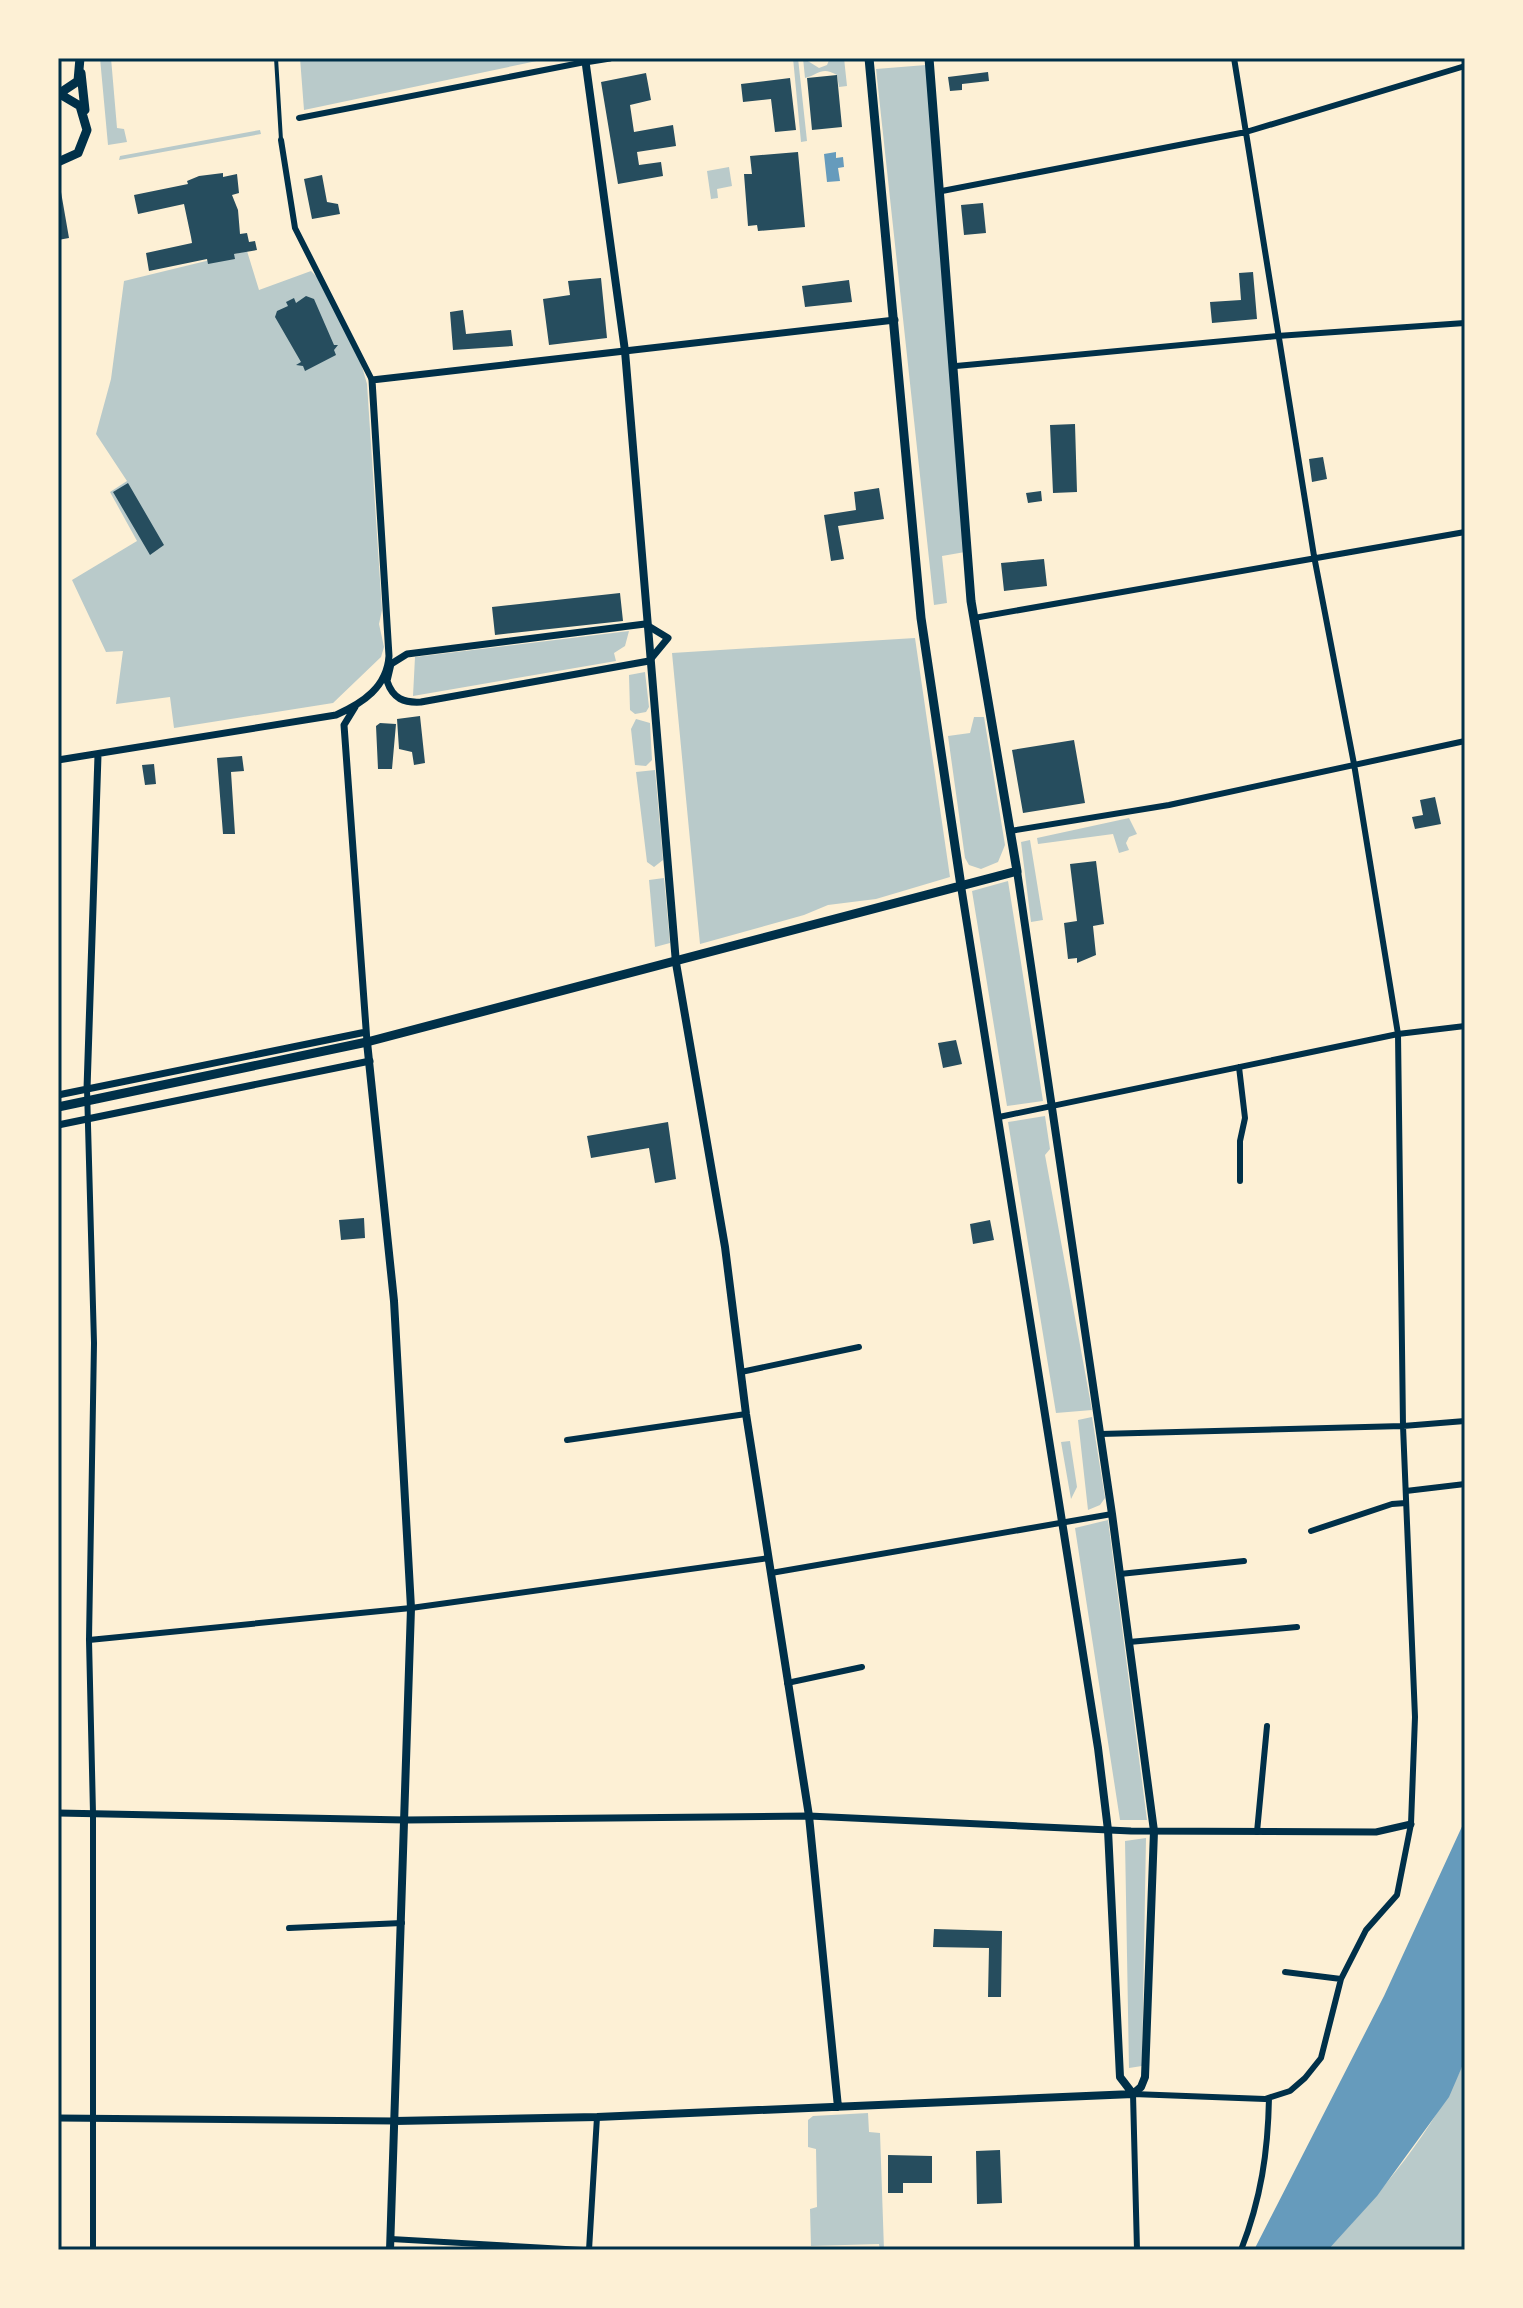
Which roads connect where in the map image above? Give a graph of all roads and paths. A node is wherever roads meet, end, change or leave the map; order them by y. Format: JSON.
{"nodes":[{"id":1,"x":80,"y":58,"type":"edge"},
{"id":2,"x":276,"y":58,"type":"edge"},
{"id":3,"x":610,"y":58,"type":"edge"},
{"id":4,"x":869,"y":58,"type":"edge"},
{"id":5,"x":929,"y":58,"type":"edge"},
{"id":6,"x":1234,"y":58,"type":"edge"},
{"id":7,"x":585,"y":60,"type":"edge"},
{"id":8,"x":1465,"y":66,"type":"edge"},
{"id":9,"x":81,"y":73,"type":"junction"},
{"id":10,"x":59,"y":93,"type":"edge"},
{"id":11,"x":86,"y":118,"type":"junction"},
{"id":12,"x":299,"y":118,"type":"dead end"},
{"id":13,"x":1246,"y":132,"type":"junction"},
{"id":14,"x":281,"y":140,"type":"joint"},
{"id":15,"x":58,"y":162,"type":"edge"},
{"id":16,"x":942,"y":191,"type":"junction"},
{"id":17,"x":896,"y":320,"type":"junction"},
{"id":18,"x":1465,"y":323,"type":"edge"},
{"id":19,"x":1277,"y":336,"type":"junction"},
{"id":20,"x":625,"y":351,"type":"junction"},
{"id":21,"x":956,"y":366,"type":"junction"},
{"id":22,"x":372,"y":380,"type":"junction"},
{"id":23,"x":1465,"y":532,"type":"edge"},
{"id":24,"x":1314,"y":556,"type":"junction"},
{"id":25,"x":974,"y":618,"type":"junction"},
{"id":26,"x":645,"y":624,"type":"junction"},
{"id":27,"x":649,"y":661,"type":"junction"},
{"id":28,"x":387,"y":672,"type":"junction"},
{"id":29,"x":360,"y":703,"type":"junction"},
{"id":30,"x":1465,"y":741,"type":"edge"},
{"id":31,"x":98,"y":755,"type":"junction"},
{"id":32,"x":58,"y":760,"type":"edge"},
{"id":33,"x":1354,"y":764,"type":"junction"},
{"id":34,"x":1010,"y":831,"type":"junction"},
{"id":35,"x":1017,"y":871,"type":"junction"},
{"id":36,"x":961,"y":886,"type":"junction"},
{"id":37,"x":676,"y":963,"type":"junction"},
{"id":38,"x":1465,"y":1026,"type":"edge"},
{"id":39,"x":1398,"y":1034,"type":"junction"},
{"id":40,"x":367,"y":1037,"type":"junction"},
{"id":41,"x":370,"y":1061,"type":"junction"},
{"id":42,"x":1239,"y":1067,"type":"junction"},
{"id":43,"x":87,"y":1089,"type":"junction"},
{"id":44,"x":58,"y":1095,"type":"edge"},
{"id":45,"x":58,"y":1107,"type":"edge"},
{"id":46,"x":1050,"y":1108,"type":"junction"},
{"id":47,"x":999,"y":1117,"type":"junction"},
{"id":48,"x":88,"y":1118,"type":"junction"},
{"id":49,"x":58,"y":1125,"type":"edge"},
{"id":50,"x":1240,"y":1181,"type":"dead end"},
{"id":51,"x":859,"y":1347,"type":"dead end"},
{"id":52,"x":741,"y":1372,"type":"junction"},
{"id":53,"x":746,"y":1414,"type":"junction"},
{"id":54,"x":1465,"y":1421,"type":"edge"},
{"id":55,"x":1403,"y":1426,"type":"junction"},
{"id":56,"x":1100,"y":1434,"type":"junction"},
{"id":57,"x":567,"y":1440,"type":"dead end"},
{"id":58,"x":1465,"y":1484,"type":"edge"},
{"id":59,"x":1406,"y":1491,"type":"junction"},
{"id":60,"x":1406,"y":1503,"type":"junction"},
{"id":61,"x":1112,"y":1514,"type":"junction"},
{"id":62,"x":1063,"y":1524,"type":"junction"},
{"id":63,"x":1311,"y":1531,"type":"dead end"},
{"id":64,"x":769,"y":1558,"type":"junction"},
{"id":65,"x":1244,"y":1561,"type":"dead end"},
{"id":66,"x":771,"y":1573,"type":"junction"},
{"id":67,"x":1120,"y":1574,"type":"junction"},
{"id":68,"x":411,"y":1608,"type":"junction"},
{"id":69,"x":1297,"y":1627,"type":"dead end"},
{"id":70,"x":89,"y":1640,"type":"junction"},
{"id":71,"x":1129,"y":1642,"type":"junction"},
{"id":72,"x":862,"y":1667,"type":"dead end"},
{"id":73,"x":787,"y":1683,"type":"junction"},
{"id":74,"x":1267,"y":1726,"type":"dead end"},
{"id":75,"x":58,"y":1813,"type":"edge"},
{"id":76,"x":93,"y":1813,"type":"junction"},
{"id":77,"x":809,"y":1816,"type":"junction"},
{"id":78,"x":405,"y":1820,"type":"junction"},
{"id":79,"x":1411,"y":1824,"type":"junction"},
{"id":80,"x":1108,"y":1830,"type":"junction"},
{"id":81,"x":1154,"y":1831,"type":"junction"},
{"id":82,"x":1257,"y":1832,"type":"junction"},
{"id":83,"x":402,"y":1923,"type":"junction"},
{"id":84,"x":289,"y":1928,"type":"dead end"},
{"id":85,"x":1285,"y":1972,"type":"dead end"},
{"id":86,"x":1341,"y":1979,"type":"junction"},
{"id":87,"x":1133,"y":2094,"type":"junction"},
{"id":88,"x":1269,"y":2098,"type":"junction"},
{"id":89,"x":838,"y":2107,"type":"junction"},
{"id":90,"x":597,"y":2117,"type":"junction"},
{"id":91,"x":58,"y":2118,"type":"edge"},
{"id":92,"x":92,"y":2118,"type":"junction"},
{"id":93,"x":395,"y":2121,"type":"junction"},
{"id":94,"x":391,"y":2239,"type":"junction"},
{"id":95,"x":93,"y":2250,"type":"edge"},
{"id":96,"x":390,"y":2250,"type":"edge"},
{"id":97,"x":583,"y":2250,"type":"edge"},
{"id":98,"x":589,"y":2250,"type":"edge"},
{"id":99,"x":1137,"y":2250,"type":"edge"},
{"id":100,"x":1241,"y":2250,"type":"edge"}],
"edges":[{"from":1,"to":9,"type":"main road"},
{"from":2,"to":14,"type":"street"},
{"from":3,"to":7,"type":"street"},
{"from":4,"to":17,"type":"main road"},
{"from":5,"to":16,"type":"main road"},
{"from":6,"to":13,"type":"street"},
{"from":7,"to":12,"type":"street"},
{"from":7,"to":20,"type":"main road"},
{"from":8,"to":13,"type":"street"},
{"from":9,"to":10,"type":"main road"},
{"from":9,"to":11,"type":"main road"},
{"from":10,"to":11,"type":"main road"},
{"from":11,"to":15,"type":"main road"},
{"from":13,"to":16,"type":"street"},
{"from":13,"to":19,"type":"street"},
{"from":14,"to":22,"type":"street"},
{"from":16,"to":21,"type":"main road"},
{"from":17,"to":20,"type":"street"},
{"from":17,"to":36,"type":"main road"},
{"from":18,"to":19,"type":"street"},
{"from":19,"to":21,"type":"street"},
{"from":19,"to":24,"type":"street"},
{"from":20,"to":22,"type":"street"},
{"from":20,"to":26,"type":"main road"},
{"from":21,"to":25,"type":"main road"},
{"from":22,"to":28,"type":"street"},
{"from":23,"to":24,"type":"street"},
{"from":24,"to":25,"type":"street"},
{"from":24,"to":33,"type":"street"},
{"from":25,"to":34,"type":"main road"},
{"from":26,"to":27,"type":"main road"},
{"from":26,"to":27,"type":"street"},
{"from":26,"to":28,"type":"street"},
{"from":27,"to":28,"type":"street"},
{"from":27,"to":37,"type":"main road"},
{"from":28,"to":29,"type":"street"},
{"from":29,"to":31,"type":"street"},
{"from":29,"to":40,"type":"street"},
{"from":30,"to":33,"type":"street"},
{"from":31,"to":32,"type":"street"},
{"from":31,"to":43,"type":"street"},
{"from":33,"to":34,"type":"street"},
{"from":33,"to":39,"type":"street"},
{"from":34,"to":35,"type":"main road"},
{"from":35,"to":36,"type":"main road"},
{"from":35,"to":46,"type":"main road"},
{"from":36,"to":37,"type":"main road"},
{"from":36,"to":47,"type":"main road"},
{"from":37,"to":40,"type":"main road"},
{"from":37,"to":52,"type":"main road"},
{"from":38,"to":39,"type":"street"},
{"from":39,"to":42,"type":"street"},
{"from":39,"to":55,"type":"street"},
{"from":40,"to":41,"type":"main road"},
{"from":40,"to":43,"type":"street"},
{"from":40,"to":45,"type":"main road"},
{"from":41,"to":48,"type":"street"},
{"from":41,"to":68,"type":"main road"},
{"from":42,"to":46,"type":"street"},
{"from":42,"to":50,"type":"street"},
{"from":43,"to":44,"type":"street"},
{"from":43,"to":48,"type":"street"},
{"from":46,"to":47,"type":"street"},
{"from":46,"to":56,"type":"main road"},
{"from":47,"to":62,"type":"main road"},
{"from":48,"to":49,"type":"street"},
{"from":48,"to":70,"type":"street"},
{"from":51,"to":52,"type":"street"},
{"from":52,"to":53,"type":"main road"},
{"from":53,"to":57,"type":"street"},
{"from":53,"to":64,"type":"main road"},
{"from":54,"to":55,"type":"street"},
{"from":55,"to":56,"type":"street"},
{"from":55,"to":59,"type":"street"},
{"from":56,"to":61,"type":"main road"},
{"from":58,"to":59,"type":"street"},
{"from":59,"to":60,"type":"street"},
{"from":60,"to":63,"type":"street"},
{"from":60,"to":79,"type":"street"},
{"from":61,"to":62,"type":"street"},
{"from":61,"to":67,"type":"main road"},
{"from":62,"to":66,"type":"street"},
{"from":62,"to":80,"type":"main road"},
{"from":64,"to":66,"type":"main road"},
{"from":64,"to":68,"type":"street"},
{"from":65,"to":67,"type":"street"},
{"from":66,"to":73,"type":"main road"},
{"from":67,"to":71,"type":"main road"},
{"from":68,"to":70,"type":"street"},
{"from":68,"to":78,"type":"main road"},
{"from":69,"to":71,"type":"street"},
{"from":70,"to":76,"type":"street"},
{"from":71,"to":81,"type":"main road"},
{"from":72,"to":73,"type":"street"},
{"from":73,"to":77,"type":"main road"},
{"from":74,"to":82,"type":"street"},
{"from":75,"to":76,"type":"street"},
{"from":76,"to":78,"type":"street"},
{"from":76,"to":92,"type":"street"},
{"from":77,"to":78,"type":"street"},
{"from":77,"to":80,"type":"street"},
{"from":77,"to":89,"type":"main road"},
{"from":78,"to":83,"type":"main road"},
{"from":79,"to":82,"type":"street"},
{"from":79,"to":86,"type":"street"},
{"from":80,"to":81,"type":"street"},
{"from":80,"to":87,"type":"main road"},
{"from":81,"to":82,"type":"street"},
{"from":81,"to":87,"type":"main road"},
{"from":83,"to":84,"type":"street"},
{"from":83,"to":93,"type":"main road"},
{"from":85,"to":86,"type":"street"},
{"from":86,"to":88,"type":"street"},
{"from":87,"to":88,"type":"street"},
{"from":87,"to":89,"type":"main road"},
{"from":87,"to":99,"type":"street"},
{"from":88,"to":100,"type":"street"},
{"from":89,"to":90,"type":"main road"},
{"from":90,"to":93,"type":"main road"},
{"from":90,"to":98,"type":"street"},
{"from":91,"to":92,"type":"street"},
{"from":92,"to":93,"type":"street"},
{"from":92,"to":95,"type":"street"},
{"from":93,"to":94,"type":"main road"},
{"from":94,"to":96,"type":"main road"},
{"from":94,"to":97,"type":"street"}]}
